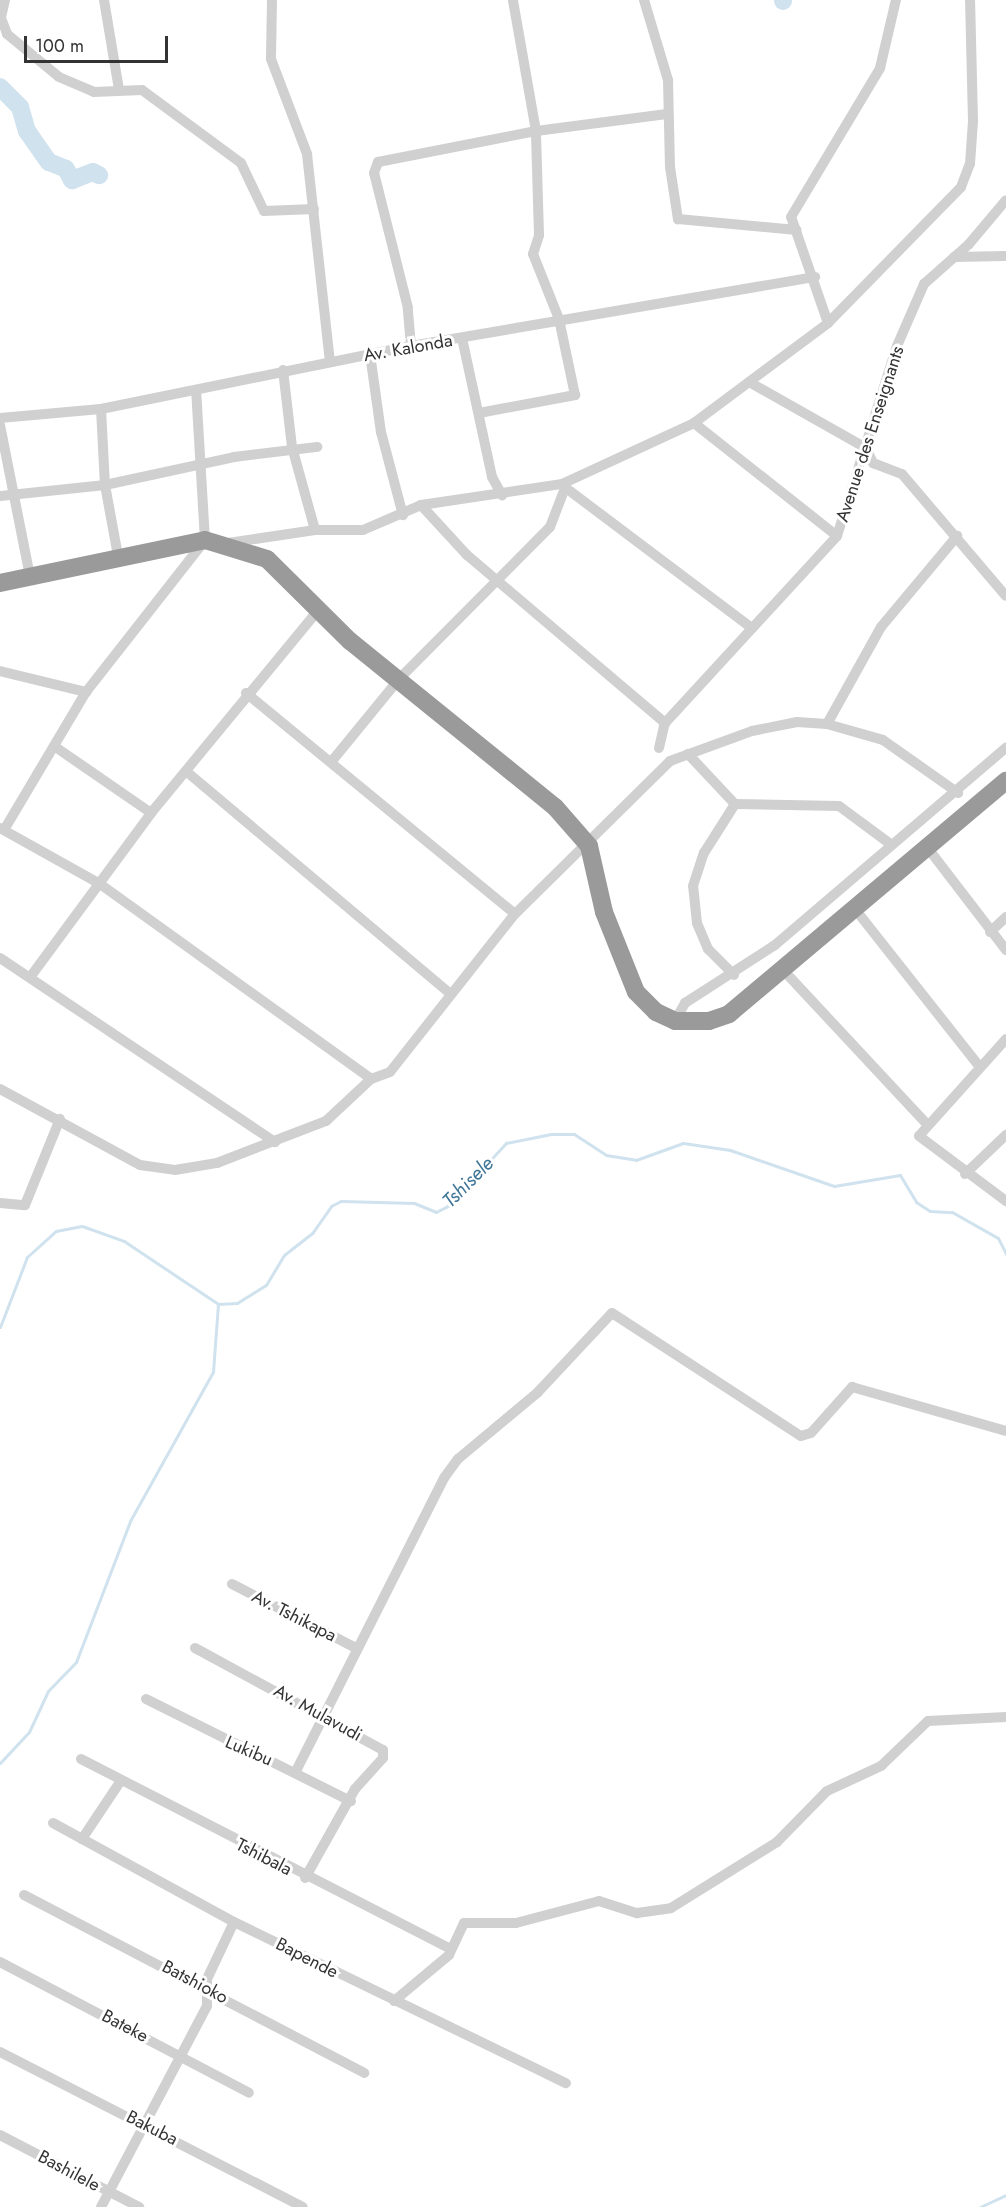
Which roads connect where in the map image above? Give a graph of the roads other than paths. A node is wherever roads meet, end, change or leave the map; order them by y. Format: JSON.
{"nodes":[{"id":1,"x":4,"y":0,"type":"edge"},
{"id":2,"x":104,"y":0,"type":"edge"},
{"id":3,"x":272,"y":0,"type":"edge"},
{"id":4,"x":513,"y":0,"type":"edge"},
{"id":5,"x":645,"y":0,"type":"edge"},
{"id":6,"x":896,"y":0,"type":"edge"},
{"id":7,"x":970,"y":0,"type":"edge"},
{"id":8,"x":119,"y":90,"type":"junction"},
{"id":9,"x":667,"y":114,"type":"junction"},
{"id":10,"x":536,"y":131,"type":"junction"},
{"id":11,"x":1006,"y":200,"type":"edge"},
{"id":12,"x":314,"y":209,"type":"junction"},
{"id":13,"x":796,"y":230,"type":"junction"},
{"id":14,"x":1006,"y":256,"type":"edge"},
{"id":15,"x":954,"y":257,"type":"junction"},
{"id":16,"x":815,"y":277,"type":"junction"},
{"id":17,"x":559,"y":319,"type":"junction"},
{"id":18,"x":828,"y":323,"type":"junction"},
{"id":19,"x":462,"y":338,"type":"junction"},
{"id":20,"x":411,"y":346,"type":"junction"},
{"id":21,"x":370,"y":354,"type":"junction"},
{"id":22,"x":330,"y":361,"type":"junction"},
{"id":23,"x":283,"y":370,"type":"junction"},
{"id":24,"x":749,"y":382,"type":"junction"},
{"id":25,"x":196,"y":390,"type":"junction"},
{"id":26,"x":101,"y":409,"type":"junction"},
{"id":27,"x":479,"y":413,"type":"junction"},
{"id":28,"x":0,"y":418,"type":"edge"},
{"id":29,"x":694,"y":423,"type":"junction"},
{"id":30,"x":0,"y":424,"type":"edge"},
{"id":31,"x":292,"y":447,"type":"junction"},
{"id":32,"x":317,"y":447,"type":"dead end"},
{"id":33,"x":866,"y":448,"type":"junction"},
{"id":34,"x":197,"y":467,"type":"junction"},
{"id":35,"x":105,"y":485,"type":"junction"},
{"id":36,"x":563,"y":486,"type":"junction"},
{"id":37,"x":12,"y":494,"type":"junction"},
{"id":38,"x":502,"y":495,"type":"junction"},
{"id":39,"x":0,"y":496,"type":"edge"},
{"id":40,"x":421,"y":505,"type":"junction"},
{"id":41,"x":403,"y":515,"type":"junction"},
{"id":42,"x":315,"y":530,"type":"junction"},
{"id":43,"x":837,"y":536,"type":"junction"},
{"id":44,"x":957,"y":536,"type":"junction"},
{"id":45,"x":205,"y":540,"type":"junction"},
{"id":46,"x":225,"y":543,"type":"junction"},
{"id":47,"x":119,"y":562,"type":"junction"},
{"id":48,"x":30,"y":576,"type":"junction"},
{"id":49,"x":499,"y":578,"type":"junction"},
{"id":50,"x":0,"y":583,"type":"edge"},
{"id":51,"x":1006,"y":596,"type":"edge"},
{"id":52,"x":320,"y":607,"type":"junction"},
{"id":53,"x":752,"y":628,"type":"junction"},
{"id":54,"x":0,"y":671,"type":"edge"},
{"id":55,"x":400,"y":678,"type":"junction"},
{"id":56,"x":86,"y":692,"type":"junction"},
{"id":57,"x":246,"y":693,"type":"junction"},
{"id":58,"x":665,"y":723,"type":"junction"},
{"id":59,"x":827,"y":724,"type":"junction"},
{"id":60,"x":54,"y":746,"type":"junction"},
{"id":61,"x":659,"y":748,"type":"dead end"},
{"id":62,"x":1006,"y":748,"type":"edge"},
{"id":63,"x":688,"y":754,"type":"junction"},
{"id":64,"x":332,"y":760,"type":"junction"},
{"id":65,"x":187,"y":772,"type":"junction"},
{"id":66,"x":1006,"y":781,"type":"edge"},
{"id":67,"x":958,"y":793,"type":"junction"},
{"id":68,"x":735,"y":804,"type":"junction"},
{"id":69,"x":151,"y":813,"type":"junction"},
{"id":70,"x":2,"y":829,"type":"edge"},
{"id":71,"x":889,"y":843,"type":"junction"},
{"id":72,"x":589,"y":846,"type":"junction"},
{"id":73,"x":927,"y":847,"type":"junction"},
{"id":74,"x":100,"y":884,"type":"junction"},
{"id":75,"x":855,"y":909,"type":"junction"},
{"id":76,"x":515,"y":914,"type":"junction"},
{"id":77,"x":1006,"y":917,"type":"edge"},
{"id":78,"x":990,"y":932,"type":"junction"},
{"id":79,"x":1006,"y":950,"type":"edge"},
{"id":80,"x":0,"y":958,"type":"edge"},
{"id":81,"x":785,"y":972,"type":"junction"},
{"id":82,"x":734,"y":975,"type":"junction"},
{"id":83,"x":31,"y":976,"type":"junction"},
{"id":84,"x":452,"y":994,"type":"junction"},
{"id":85,"x":675,"y":1021,"type":"junction"},
{"id":86,"x":1006,"y":1039,"type":"edge"},
{"id":87,"x":978,"y":1065,"type":"junction"},
{"id":88,"x":371,"y":1078,"type":"junction"},
{"id":89,"x":0,"y":1089,"type":"edge"},
{"id":90,"x":60,"y":1119,"type":"junction"},
{"id":91,"x":926,"y":1123,"type":"junction"},
{"id":92,"x":1006,"y":1135,"type":"edge"},
{"id":93,"x":275,"y":1142,"type":"junction"},
{"id":94,"x":965,"y":1174,"type":"junction"},
{"id":95,"x":1006,"y":1201,"type":"edge"},
{"id":96,"x":0,"y":1203,"type":"edge"},
{"id":97,"x":1006,"y":1431,"type":"edge"},
{"id":98,"x":232,"y":1584,"type":"dead end"},
{"id":99,"x":195,"y":1648,"type":"dead end"},
{"id":100,"x":356,"y":1648,"type":"junction"},
{"id":101,"x":146,"y":1699,"type":"dead end"},
{"id":102,"x":323,"y":1714,"type":"junction"},
{"id":103,"x":1006,"y":1717,"type":"edge"},
{"id":104,"x":81,"y":1759,"type":"dead end"},
{"id":105,"x":296,"y":1770,"type":"junction"},
{"id":106,"x":120,"y":1782,"type":"junction"},
{"id":107,"x":351,"y":1801,"type":"junction"},
{"id":108,"x":53,"y":1823,"type":"dead end"},
{"id":109,"x":82,"y":1839,"type":"junction"},
{"id":110,"x":305,"y":1878,"type":"junction"},
{"id":111,"x":24,"y":1895,"type":"dead end"},
{"id":112,"x":234,"y":1922,"type":"junction"},
{"id":113,"x":451,"y":1949,"type":"junction"},
{"id":114,"x":0,"y":1962,"type":"edge"},
{"id":115,"x":210,"y":1990,"type":"junction"},
{"id":116,"x":394,"y":2001,"type":"junction"},
{"id":117,"x":0,"y":2052,"type":"edge"},
{"id":118,"x":181,"y":2056,"type":"junction"},
{"id":119,"x":364,"y":2073,"type":"dead end"},
{"id":120,"x":566,"y":2084,"type":"dead end"},
{"id":121,"x":249,"y":2093,"type":"dead end"},
{"id":122,"x":142,"y":2123,"type":"junction"},
{"id":123,"x":0,"y":2135,"type":"edge"},
{"id":124,"x":109,"y":2192,"type":"junction"},
{"id":125,"x":101,"y":2207,"type":"edge"},
{"id":126,"x":139,"y":2207,"type":"edge"},
{"id":127,"x":303,"y":2207,"type":"edge"}],
"edges":[{"from":1,"to":8,"type":"street"},
{"from":2,"to":8,"type":"street"},
{"from":3,"to":12,"type":"street"},
{"from":4,"to":10,"type":"street"},
{"from":5,"to":9,"type":"street"},
{"from":6,"to":13,"type":"street"},
{"from":7,"to":18,"type":"street"},
{"from":8,"to":12,"type":"street"},
{"from":9,"to":10,"type":"street"},
{"from":9,"to":13,"type":"street"},
{"from":10,"to":17,"type":"street"},
{"from":10,"to":20,"type":"street"},
{"from":11,"to":15,"type":"street","name":"Avenue des Enseignants"},
{"from":12,"to":22,"type":"street"},
{"from":13,"to":16,"type":"street"},
{"from":14,"to":15,"type":"street"},
{"from":15,"to":33,"type":"street","name":"Avenue des Enseignants"},
{"from":16,"to":17,"type":"street","name":"Av. Kalonda"},
{"from":16,"to":18,"type":"street"},
{"from":17,"to":19,"type":"street","name":"Av. Kalonda"},
{"from":17,"to":27,"type":"street"},
{"from":18,"to":24,"type":"street"},
{"from":19,"to":20,"type":"street","name":"Av. Kalonda"},
{"from":19,"to":27,"type":"street"},
{"from":20,"to":21,"type":"street","name":"Av. Kalonda"},
{"from":21,"to":22,"type":"street","name":"Av. Kalonda"},
{"from":21,"to":41,"type":"street"},
{"from":22,"to":23,"type":"street","name":"Av. Kalonda"},
{"from":23,"to":25,"type":"street","name":"Av. Kalonda"},
{"from":23,"to":31,"type":"street"},
{"from":24,"to":29,"type":"street"},
{"from":24,"to":33,"type":"street"},
{"from":25,"to":26,"type":"street","name":"Av. Kalonda"},
{"from":25,"to":34,"type":"street"},
{"from":26,"to":28,"type":"street","name":"Av. Kalonda"},
{"from":26,"to":35,"type":"street"},
{"from":27,"to":38,"type":"street"},
{"from":29,"to":36,"type":"street"},
{"from":29,"to":43,"type":"street"},
{"from":30,"to":37,"type":"street"},
{"from":31,"to":32,"type":"street"},
{"from":31,"to":34,"type":"street"},
{"from":31,"to":42,"type":"street"},
{"from":33,"to":43,"type":"street","name":"Avenue des Enseignants"},
{"from":33,"to":44,"type":"street"},
{"from":34,"to":35,"type":"street"},
{"from":34,"to":45,"type":"street"},
{"from":35,"to":37,"type":"street"},
{"from":35,"to":47,"type":"street"},
{"from":36,"to":38,"type":"street"},
{"from":36,"to":49,"type":"street"},
{"from":36,"to":53,"type":"street"},
{"from":37,"to":39,"type":"street"},
{"from":37,"to":48,"type":"street"},
{"from":38,"to":40,"type":"street"},
{"from":40,"to":41,"type":"street"},
{"from":40,"to":49,"type":"street"},
{"from":41,"to":42,"type":"street"},
{"from":42,"to":46,"type":"street"},
{"from":43,"to":53,"type":"street","name":"Avenue des Enseignants"},
{"from":44,"to":51,"type":"street"},
{"from":44,"to":59,"type":"street"},
{"from":45,"to":46,"type":"highway"},
{"from":45,"to":47,"type":"highway"},
{"from":45,"to":56,"type":"street"},
{"from":46,"to":52,"type":"highway"},
{"from":47,"to":48,"type":"highway"},
{"from":48,"to":50,"type":"highway"},
{"from":49,"to":55,"type":"street"},
{"from":49,"to":58,"type":"street"},
{"from":52,"to":55,"type":"highway"},
{"from":52,"to":57,"type":"street"},
{"from":53,"to":58,"type":"street","name":"Avenue des Enseignants"},
{"from":54,"to":56,"type":"street"},
{"from":55,"to":64,"type":"street"},
{"from":55,"to":72,"type":"highway"},
{"from":56,"to":60,"type":"street"},
{"from":57,"to":64,"type":"street"},
{"from":57,"to":65,"type":"street"},
{"from":58,"to":61,"type":"street","name":"Avenue des Enseignants"},
{"from":59,"to":63,"type":"street"},
{"from":59,"to":67,"type":"street"},
{"from":60,"to":69,"type":"street"},
{"from":60,"to":70,"type":"street"},
{"from":62,"to":67,"type":"street"},
{"from":63,"to":68,"type":"street"},
{"from":63,"to":72,"type":"street"},
{"from":64,"to":76,"type":"street"},
{"from":65,"to":69,"type":"street"},
{"from":65,"to":84,"type":"street"},
{"from":66,"to":73,"type":"highway"},
{"from":67,"to":71,"type":"street"},
{"from":68,"to":71,"type":"street"},
{"from":68,"to":82,"type":"street"},
{"from":69,"to":74,"type":"street"},
{"from":70,"to":74,"type":"street"},
{"from":71,"to":82,"type":"street"},
{"from":72,"to":76,"type":"street"},
{"from":72,"to":85,"type":"highway"},
{"from":73,"to":75,"type":"highway"},
{"from":73,"to":78,"type":"street"},
{"from":74,"to":83,"type":"street"},
{"from":74,"to":88,"type":"street"},
{"from":75,"to":81,"type":"highway"},
{"from":75,"to":87,"type":"street"},
{"from":76,"to":84,"type":"street"},
{"from":77,"to":78,"type":"street"},
{"from":78,"to":79,"type":"street"},
{"from":80,"to":83,"type":"street"},
{"from":81,"to":85,"type":"highway"},
{"from":81,"to":91,"type":"street"},
{"from":82,"to":85,"type":"street"},
{"from":83,"to":93,"type":"street"},
{"from":84,"to":88,"type":"street"},
{"from":86,"to":87,"type":"street"},
{"from":87,"to":91,"type":"street"},
{"from":88,"to":93,"type":"street"},
{"from":89,"to":90,"type":"street"},
{"from":90,"to":93,"type":"street"},
{"from":90,"to":96,"type":"street"},
{"from":91,"to":94,"type":"street"},
{"from":92,"to":94,"type":"street"},
{"from":94,"to":95,"type":"street"},
{"from":97,"to":100,"type":"street"},
{"from":98,"to":100,"type":"street","name":"Av. Tshikapa"},
{"from":99,"to":102,"type":"street","name":"Av. Mulavudi"},
{"from":100,"to":102,"type":"street"},
{"from":101,"to":105,"type":"street","name":"Lukibu"},
{"from":102,"to":105,"type":"street"},
{"from":102,"to":107,"type":"street","name":"Av. Mulavudi"},
{"from":103,"to":113,"type":"street"},
{"from":104,"to":106,"type":"street","name":"Tshibala"},
{"from":105,"to":107,"type":"street","name":"Lukibu"},
{"from":106,"to":109,"type":"street"},
{"from":106,"to":110,"type":"street","name":"Tshibala"},
{"from":107,"to":110,"type":"street"},
{"from":108,"to":109,"type":"street","name":"Bapende"},
{"from":109,"to":112,"type":"street","name":"Bapende"},
{"from":110,"to":113,"type":"street","name":"Tshibala"},
{"from":111,"to":115,"type":"street","name":"Batshioko"},
{"from":112,"to":115,"type":"street"},
{"from":112,"to":116,"type":"street","name":"Bapende"},
{"from":113,"to":116,"type":"street"},
{"from":114,"to":118,"type":"street","name":"Bateke"},
{"from":115,"to":118,"type":"street"},
{"from":115,"to":119,"type":"street","name":"Batshioko"},
{"from":116,"to":120,"type":"street","name":"Bapende"},
{"from":117,"to":122,"type":"street","name":"Bakuba"},
{"from":118,"to":121,"type":"street","name":"Bateke"},
{"from":118,"to":122,"type":"street"},
{"from":122,"to":124,"type":"street"},
{"from":122,"to":127,"type":"street","name":"Bakuba"},
{"from":123,"to":124,"type":"street","name":"Bashilele"},
{"from":124,"to":125,"type":"street"},
{"from":124,"to":126,"type":"street","name":"Bashilele"}]}
